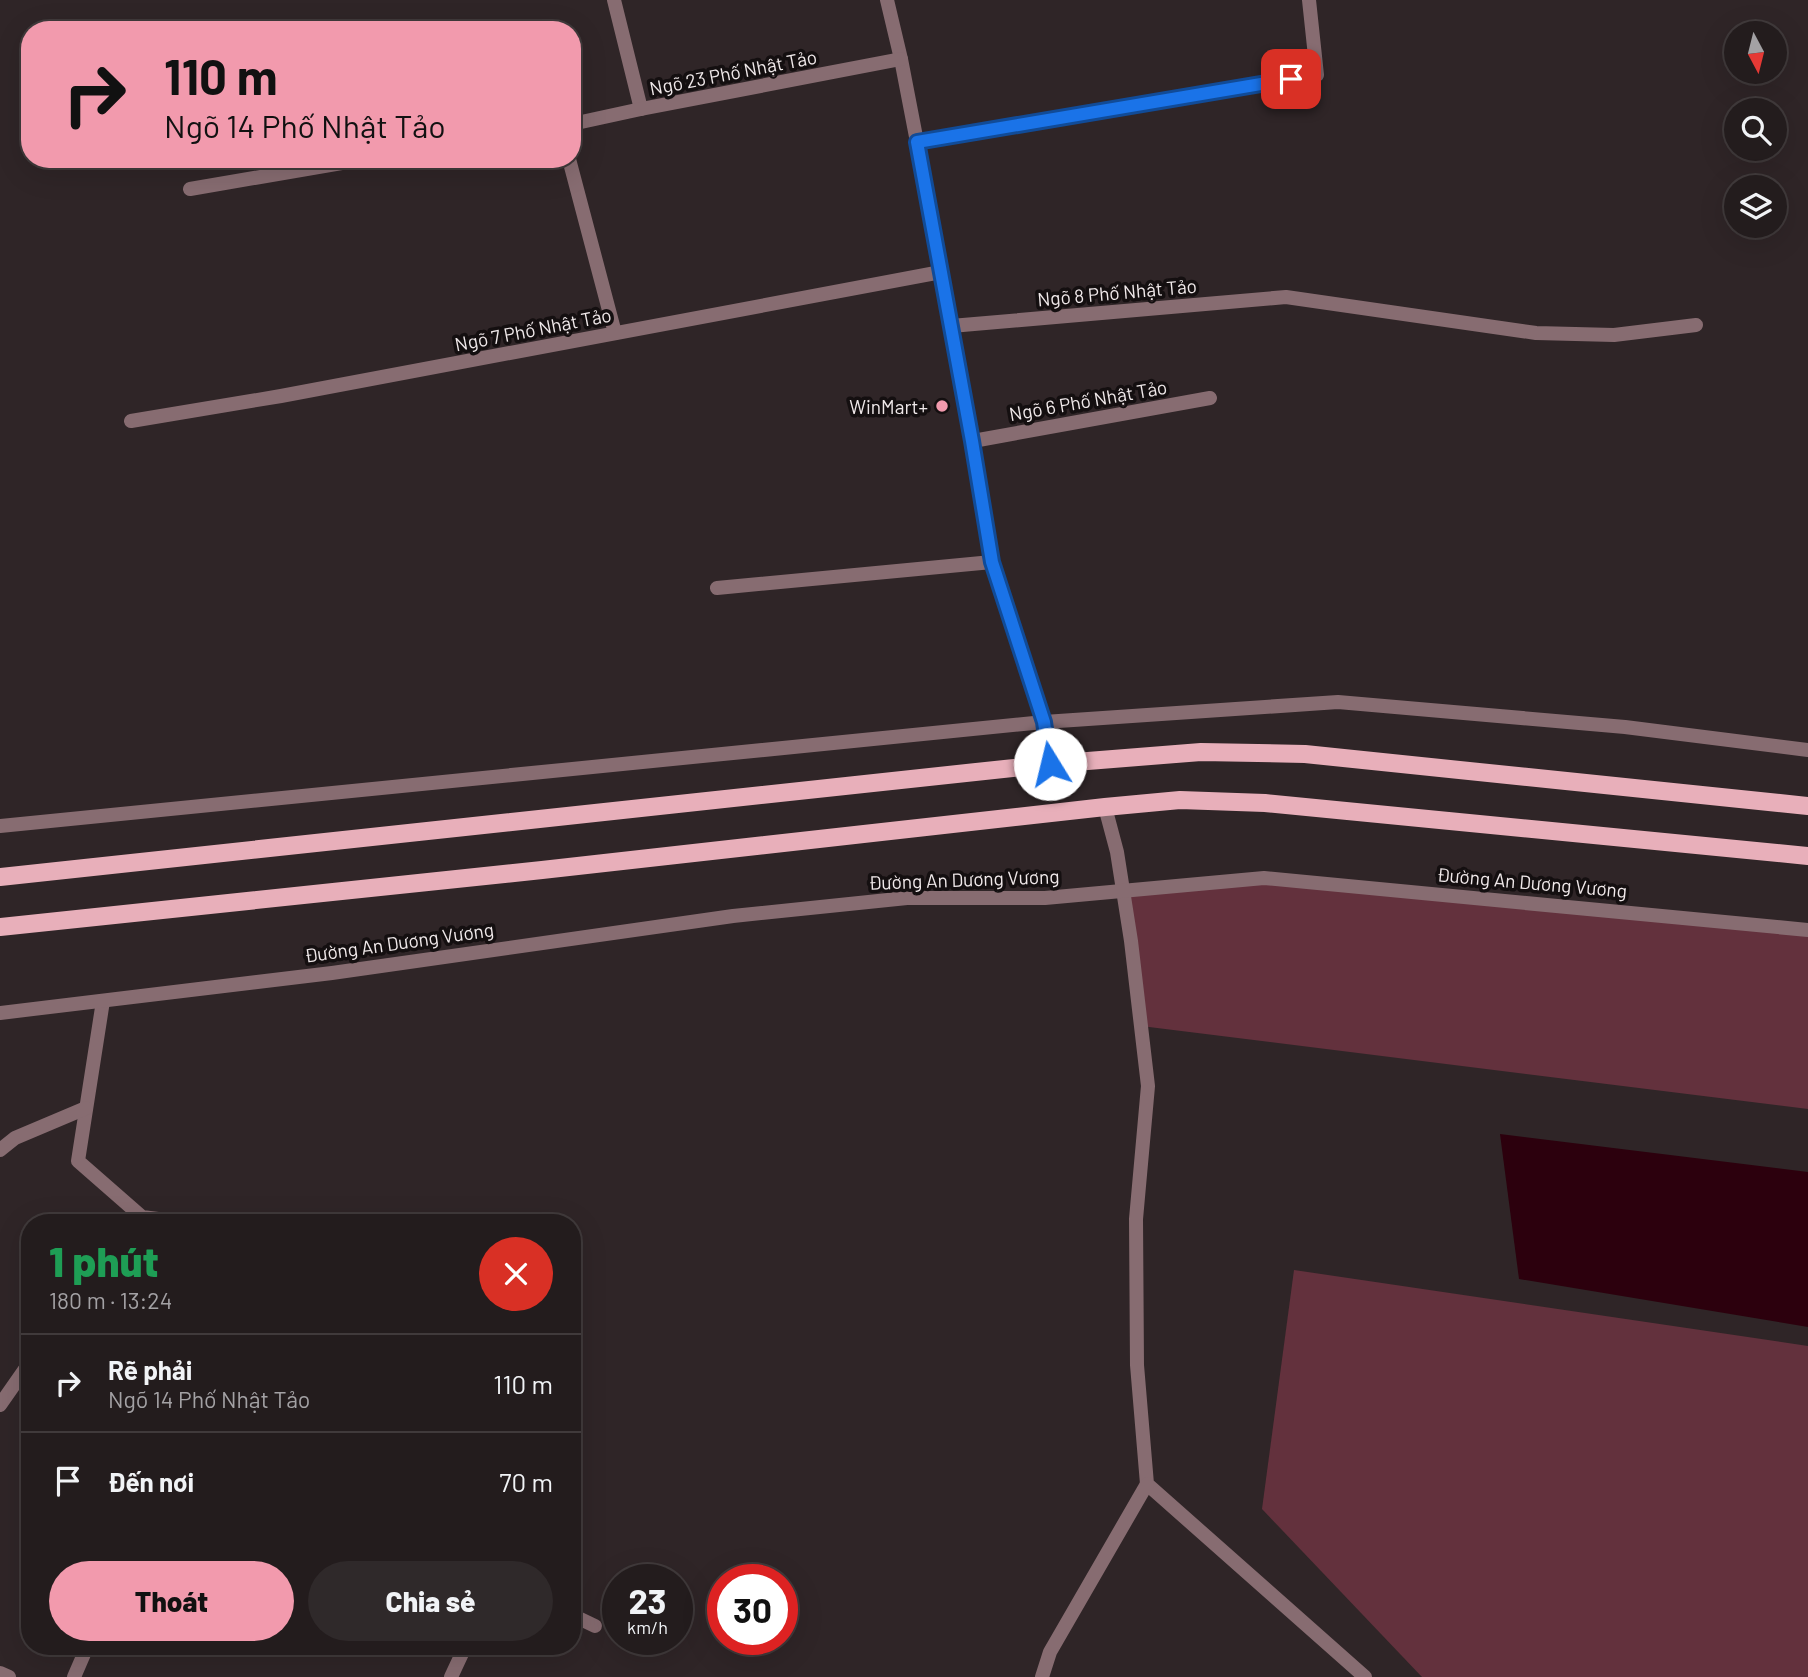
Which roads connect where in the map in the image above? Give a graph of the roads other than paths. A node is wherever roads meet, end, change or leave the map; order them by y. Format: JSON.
{"nodes":[{"id":1,"x":614,"y":0,"type":"edge"},
{"id":2,"x":887,"y":0,"type":"edge"},
{"id":3,"x":1309,"y":0,"type":"edge"},
{"id":4,"x":901,"y":59,"type":"junction"},
{"id":5,"x":641,"y":109,"type":"junction"},
{"id":6,"x":581,"y":122,"type":"edge"},
{"id":7,"x":917,"y":142,"type":"junction"},
{"id":8,"x":312,"y":168,"type":"edge"},
{"id":9,"x":571,"y":168,"type":"edge"},
{"id":10,"x":190,"y":189,"type":"dead end"},
{"id":11,"x":941,"y":272,"type":"junction"},
{"id":12,"x":1696,"y":325,"type":"dead end"},
{"id":13,"x":951,"y":326,"type":"junction"},
{"id":14,"x":615,"y":333,"type":"junction"},
{"id":15,"x":1210,"y":398,"type":"dead end"},
{"id":16,"x":131,"y":421,"type":"dead end"},
{"id":17,"x":972,"y":441,"type":"junction"},
{"id":18,"x":992,"y":562,"type":"junction"},
{"id":19,"x":717,"y":588,"type":"dead end"},
{"id":20,"x":1044,"y":722,"type":"junction"},
{"id":21,"x":1808,"y":750,"type":"edge"},
{"id":22,"x":1050,"y":764,"type":"junction"},
{"id":23,"x":1808,"y":806,"type":"edge"},
{"id":24,"x":1105,"y":807,"type":"junction"},
{"id":25,"x":0,"y":827,"type":"edge"},
{"id":26,"x":1808,"y":856,"type":"edge"},
{"id":27,"x":0,"y":877,"type":"edge"},
{"id":28,"x":1122,"y":892,"type":"junction"},
{"id":29,"x":0,"y":927,"type":"edge"},
{"id":30,"x":1808,"y":930,"type":"edge"},
{"id":31,"x":103,"y":1001,"type":"junction"},
{"id":32,"x":0,"y":1013,"type":"edge"},
{"id":33,"x":86,"y":1108,"type":"junction"},
{"id":34,"x":0,"y":1150,"type":"edge"},
{"id":35,"x":134,"y":1214,"type":"edge"},
{"id":36,"x":21,"y":1375,"type":"edge"},
{"id":37,"x":0,"y":1405,"type":"edge"},
{"id":38,"x":1147,"y":1483,"type":"junction"},
{"id":39,"x":581,"y":1619,"type":"edge"},
{"id":40,"x":595,"y":1626,"type":"dead end"},
{"id":41,"x":84,"y":1655,"type":"edge"},
{"id":42,"x":461,"y":1655,"type":"edge"},
{"id":43,"x":0,"y":1673,"type":"edge"},
{"id":44,"x":9,"y":1677,"type":"edge"},
{"id":45,"x":74,"y":1677,"type":"edge"},
{"id":46,"x":451,"y":1677,"type":"edge"},
{"id":47,"x":1042,"y":1677,"type":"edge"},
{"id":48,"x":1365,"y":1677,"type":"edge"}],
"edges":[{"from":1,"to":5,"type":"street"},
{"from":2,"to":4,"type":"street"},
{"from":3,"to":7,"type":"street"},
{"from":4,"to":5,"type":"street","name":"Ngõ 23 Phố Nhật Tảo"},
{"from":4,"to":7,"type":"street"},
{"from":5,"to":6,"type":"street","name":"Ngõ 23 Phố Nhật Tảo"},
{"from":7,"to":11,"type":"street"},
{"from":8,"to":10,"type":"street"},
{"from":9,"to":14,"type":"street"},
{"from":11,"to":13,"type":"street"},
{"from":11,"to":14,"type":"street","name":"Ngõ 7 Phố Nhật Tảo"},
{"from":12,"to":13,"type":"street","name":"Ngõ 8 Phố Nhật Tảo"},
{"from":13,"to":17,"type":"street"},
{"from":14,"to":16,"type":"street","name":"Ngõ 7 Phố Nhật Tảo"},
{"from":15,"to":17,"type":"street","name":"Ngõ 6 Phố Nhật Tảo"},
{"from":17,"to":18,"type":"street"},
{"from":18,"to":19,"type":"street"},
{"from":18,"to":20,"type":"street"},
{"from":20,"to":21,"type":"street"},
{"from":20,"to":22,"type":"street"},
{"from":20,"to":25,"type":"street"},
{"from":22,"to":23,"type":"main road"},
{"from":22,"to":27,"type":"main road"},
{"from":24,"to":26,"type":"main road"},
{"from":24,"to":28,"type":"street"},
{"from":24,"to":29,"type":"main road"},
{"from":28,"to":30,"type":"street","name":"Đường An Dương Vương"},
{"from":28,"to":31,"type":"street","name":"Đường An Dương Vương"},
{"from":28,"to":38,"type":"street"},
{"from":31,"to":32,"type":"street","name":"Đường An Dương Vương"},
{"from":31,"to":33,"type":"street"},
{"from":33,"to":34,"type":"street"},
{"from":33,"to":35,"type":"street"},
{"from":36,"to":37,"type":"street"},
{"from":38,"to":47,"type":"street"},
{"from":38,"to":48,"type":"street"},
{"from":39,"to":40,"type":"street"},
{"from":41,"to":45,"type":"street"},
{"from":42,"to":46,"type":"street"},
{"from":43,"to":44,"type":"street"}]}
